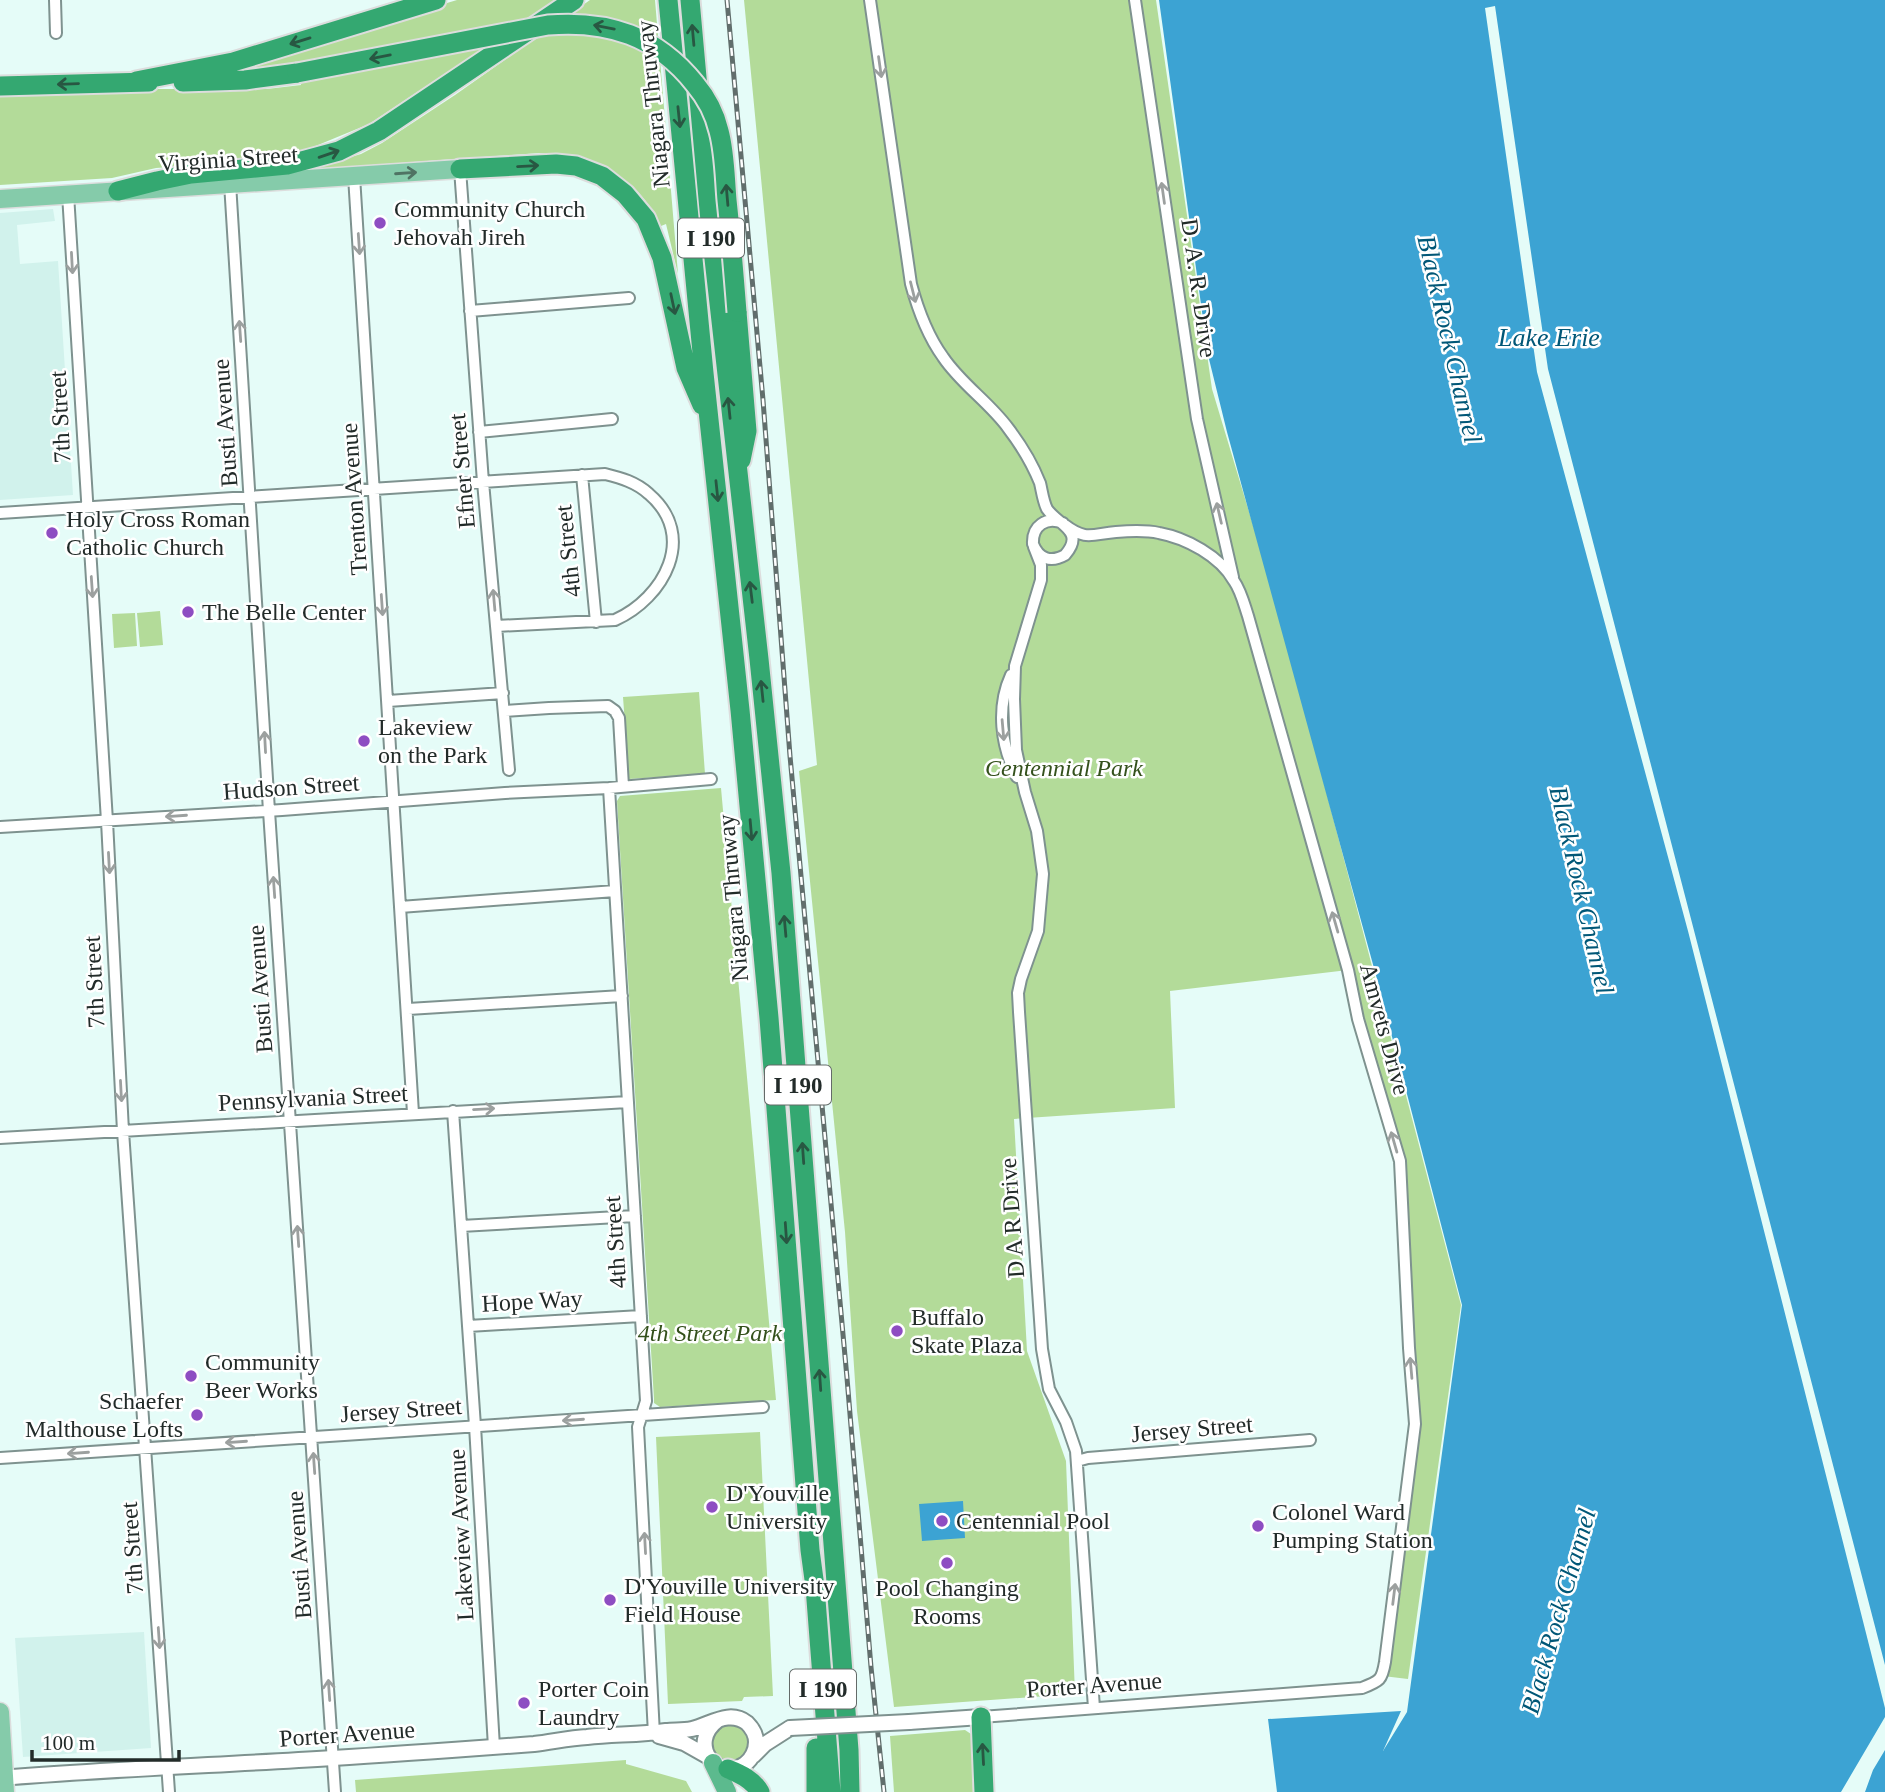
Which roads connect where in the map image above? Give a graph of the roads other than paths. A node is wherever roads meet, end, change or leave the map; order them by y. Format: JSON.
{"nodes":[{"id":1,"x":55,"y":0,"type":"edge"},
{"id":2,"x":436,"y":0,"type":"edge"},
{"id":3,"x":574,"y":0,"type":"edge"},
{"id":4,"x":668,"y":0,"type":"edge"},
{"id":5,"x":690,"y":0,"type":"edge"},
{"id":6,"x":870,"y":0,"type":"edge"},
{"id":7,"x":1135,"y":0,"type":"edge"},
{"id":8,"x":57,"y":33,"type":"dead end"},
{"id":9,"x":136,"y":81,"type":"junction"},
{"id":10,"x":0,"y":86,"type":"edge"},
{"id":11,"x":460,"y":169,"type":"junction"},
{"id":12,"x":354,"y":176,"type":"junction"},
{"id":13,"x":230,"y":183,"type":"junction"},
{"id":14,"x":118,"y":191,"type":"junction"},
{"id":15,"x":68,"y":194,"type":"junction"},
{"id":16,"x":0,"y":199,"type":"edge"},
{"id":17,"x":629,"y":298,"type":"dead end"},
{"id":18,"x":470,"y":312,"type":"junction"},
{"id":19,"x":612,"y":419,"type":"dead end"},
{"id":20,"x":709,"y":424,"type":"junction"},
{"id":21,"x":479,"y":432,"type":"junction"},
{"id":22,"x":585,"y":475,"type":"junction"},
{"id":23,"x":738,"y":475,"type":"junction"},
{"id":24,"x":483,"y":482,"type":"junction"},
{"id":25,"x":375,"y":488,"type":"junction"},
{"id":26,"x":250,"y":497,"type":"junction"},
{"id":27,"x":1045,"y":503,"type":"junction"},
{"id":28,"x":87,"y":507,"type":"junction"},
{"id":29,"x":0,"y":513,"type":"edge"},
{"id":30,"x":1064,"y":524,"type":"junction"},
{"id":31,"x":1035,"y":530,"type":"junction"},
{"id":32,"x":1087,"y":536,"type":"junction"},
{"id":33,"x":1034,"y":547,"type":"junction"},
{"id":34,"x":1066,"y":554,"type":"junction"},
{"id":35,"x":1041,"y":580,"type":"junction"},
{"id":36,"x":1234,"y":580,"type":"junction"},
{"id":37,"x":596,"y":622,"type":"junction"},
{"id":38,"x":496,"y":626,"type":"junction"},
{"id":39,"x":503,"y":693,"type":"junction"},
{"id":40,"x":388,"y":701,"type":"junction"},
{"id":41,"x":505,"y":711,"type":"junction"},
{"id":42,"x":509,"y":770,"type":"dead end"},
{"id":43,"x":711,"y":779,"type":"dead end"},
{"id":44,"x":624,"y":786,"type":"junction"},
{"id":45,"x":609,"y":788,"type":"junction"},
{"id":46,"x":393,"y":801,"type":"junction"},
{"id":47,"x":269,"y":810,"type":"junction"},
{"id":48,"x":107,"y":821,"type":"junction"},
{"id":49,"x":0,"y":827,"type":"edge"},
{"id":50,"x":615,"y":891,"type":"junction"},
{"id":51,"x":400,"y":906,"type":"junction"},
{"id":52,"x":622,"y":996,"type":"junction"},
{"id":53,"x":408,"y":1009,"type":"junction"},
{"id":54,"x":628,"y":1102,"type":"junction"},
{"id":55,"x":453,"y":1111,"type":"junction"},
{"id":56,"x":413,"y":1113,"type":"junction"},
{"id":57,"x":290,"y":1121,"type":"junction"},
{"id":58,"x":123,"y":1131,"type":"junction"},
{"id":59,"x":0,"y":1138,"type":"edge"},
{"id":60,"x":635,"y":1216,"type":"junction"},
{"id":61,"x":461,"y":1226,"type":"junction"},
{"id":62,"x":641,"y":1316,"type":"junction"},
{"id":63,"x":468,"y":1326,"type":"junction"},
{"id":64,"x":763,"y":1407,"type":"dead end"},
{"id":65,"x":641,"y":1415,"type":"junction"},
{"id":66,"x":475,"y":1426,"type":"junction"},
{"id":67,"x":312,"y":1437,"type":"junction"},
{"id":68,"x":1310,"y":1440,"type":"dead end"},
{"id":69,"x":146,"y":1448,"type":"junction"},
{"id":70,"x":0,"y":1458,"type":"edge"},
{"id":71,"x":1077,"y":1461,"type":"junction"},
{"id":72,"x":810,"y":1550,"type":"junction"},
{"id":73,"x":1385,"y":1662,"type":"joint"},
{"id":74,"x":1094,"y":1708,"type":"junction"},
{"id":75,"x":0,"y":1713,"type":"edge"},
{"id":76,"x":981,"y":1717,"type":"junction"},
{"id":77,"x":718,"y":1720,"type":"junction"},
{"id":78,"x":744,"y":1721,"type":"junction"},
{"id":79,"x":790,"y":1728,"type":"junction"},
{"id":80,"x":654,"y":1734,"type":"junction"},
{"id":81,"x":494,"y":1747,"type":"junction"},
{"id":82,"x":849,"y":1750,"type":"junction"},
{"id":83,"x":333,"y":1758,"type":"junction"},
{"id":84,"x":752,"y":1758,"type":"junction"},
{"id":85,"x":716,"y":1763,"type":"junction"},
{"id":86,"x":167,"y":1768,"type":"junction"},
{"id":87,"x":3,"y":1783,"type":"edge"},
{"id":88,"x":169,"y":1792,"type":"edge"},
{"id":89,"x":335,"y":1792,"type":"edge"},
{"id":90,"x":727,"y":1792,"type":"edge"},
{"id":91,"x":760,"y":1792,"type":"edge"},
{"id":92,"x":816,"y":1792,"type":"edge"},
{"id":93,"x":831,"y":1792,"type":"edge"},
{"id":94,"x":850,"y":1792,"type":"edge"},
{"id":95,"x":862,"y":1792,"type":"edge"},
{"id":96,"x":984,"y":1792,"type":"edge"}],
"edges":[{"from":1,"to":8,"type":"street"},
{"from":2,"to":9,"type":"highway","one_way":true},
{"from":14,"to":3,"type":"highway","one_way":true},
{"from":4,"to":20,"type":"highway","name":"Niagara Thruway","number":"I 190","one_way":true},
{"from":23,"to":5,"type":"highway","name":"Niagara Thruway","number":"I 190","one_way":true},
{"from":6,"to":27,"type":"street","one_way":true},
{"from":36,"to":7,"type":"street","name":"D. A. R. Drive","one_way":true},
{"from":9,"to":10,"type":"highway","one_way":true},
{"from":23,"to":9,"type":"highway","one_way":true,"bridge":true},
{"from":12,"to":11,"type":"main road","name":"Virginia Street","one_way":true},
{"from":11,"to":18,"type":"street","name":"Efner Street"},
{"from":11,"to":20,"type":"highway","one_way":true},
{"from":12,"to":13,"type":"main road","name":"Virginia Street"},
{"from":12,"to":25,"type":"street","name":"Trenton Avenue","one_way":true},
{"from":13,"to":14,"type":"main road","name":"Virginia Street"},
{"from":26,"to":13,"type":"street","name":"Busti Avenue","one_way":true},
{"from":14,"to":15,"type":"main road","name":"Virginia Street"},
{"from":15,"to":16,"type":"main road","name":"Virginia Street"},
{"from":15,"to":28,"type":"street","name":"7th Street","one_way":true},
{"from":17,"to":18,"type":"street"},
{"from":18,"to":21,"type":"street","name":"Efner Street"},
{"from":19,"to":21,"type":"street"},
{"from":20,"to":72,"type":"highway","name":"Niagara Thruway","number":"I 190","one_way":true},
{"from":21,"to":24,"type":"street","name":"Efner Street"},
{"from":22,"to":24,"type":"street"},
{"from":22,"to":37,"type":"street","name":"4th Street"},
{"from":22,"to":37,"type":"street"},
{"from":82,"to":23,"type":"highway","name":"Niagara Thruway","number":"I 190","one_way":true},
{"from":24,"to":25,"type":"street"},
{"from":38,"to":24,"type":"street","name":"Efner Street","one_way":true},
{"from":25,"to":26,"type":"street"},
{"from":25,"to":40,"type":"street","name":"Trenton Avenue","one_way":true},
{"from":26,"to":28,"type":"street"},
{"from":47,"to":26,"type":"street","name":"Busti Avenue","one_way":true},
{"from":27,"to":30,"type":"street"},
{"from":27,"to":31,"type":"street"},
{"from":28,"to":29,"type":"street"},
{"from":28,"to":48,"type":"street","name":"7th Street","one_way":true},
{"from":30,"to":31,"type":"street"},
{"from":30,"to":32,"type":"street"},
{"from":30,"to":34,"type":"street"},
{"from":31,"to":33,"type":"street"},
{"from":32,"to":34,"type":"street"},
{"from":32,"to":36,"type":"street","name":"Amvets Drive"},
{"from":33,"to":34,"type":"street"},
{"from":33,"to":35,"type":"street"},
{"from":34,"to":35,"type":"street"},
{"from":35,"to":71,"type":"street","name":"D A R Drive"},
{"from":73,"to":36,"type":"street","name":"Amvets Drive","one_way":true},
{"from":37,"to":38,"type":"street"},
{"from":38,"to":39,"type":"street","name":"Efner Street"},
{"from":39,"to":40,"type":"street"},
{"from":39,"to":41,"type":"street","name":"Efner Street"},
{"from":40,"to":46,"type":"street","name":"Trenton Avenue"},
{"from":41,"to":42,"type":"street","name":"Efner Street"},
{"from":41,"to":44,"type":"street"},
{"from":43,"to":44,"type":"street","name":"Hudson Street"},
{"from":44,"to":45,"type":"street","name":"Hudson Street"},
{"from":45,"to":46,"type":"street","name":"Hudson Street"},
{"from":45,"to":50,"type":"street","name":"4th Street"},
{"from":46,"to":47,"type":"street","name":"Hudson Street"},
{"from":46,"to":51,"type":"street","name":"Trenton Avenue"},
{"from":47,"to":48,"type":"street","name":"Hudson Street","one_way":true},
{"from":57,"to":47,"type":"street","name":"Busti Avenue","one_way":true},
{"from":48,"to":49,"type":"street","name":"Hudson Street"},
{"from":48,"to":58,"type":"street","name":"7th Street","one_way":true},
{"from":50,"to":51,"type":"street"},
{"from":50,"to":52,"type":"street","name":"4th Street"},
{"from":51,"to":53,"type":"street","name":"Trenton Avenue"},
{"from":52,"to":53,"type":"street"},
{"from":52,"to":54,"type":"street","name":"4th Street"},
{"from":53,"to":56,"type":"street","name":"Trenton Avenue"},
{"from":55,"to":54,"type":"street","name":"Pennsylvania Street","one_way":true},
{"from":54,"to":60,"type":"street","name":"4th Street"},
{"from":55,"to":56,"type":"street","name":"Pennsylvania Street"},
{"from":55,"to":61,"type":"street","name":"Lakeview Avenue"},
{"from":56,"to":57,"type":"street","name":"Pennsylvania Street"},
{"from":57,"to":58,"type":"street","name":"Pennsylvania Street"},
{"from":67,"to":57,"type":"street","name":"Busti Avenue","one_way":true},
{"from":58,"to":59,"type":"street","name":"Pennsylvania Street"},
{"from":58,"to":69,"type":"street","name":"7th Street"},
{"from":60,"to":61,"type":"street"},
{"from":60,"to":62,"type":"street","name":"4th Street"},
{"from":61,"to":63,"type":"street","name":"Lakeview Avenue"},
{"from":62,"to":63,"type":"street","name":"Hope Way"},
{"from":62,"to":65,"type":"street","name":"4th Street"},
{"from":63,"to":66,"type":"street","name":"Lakeview Avenue"},
{"from":64,"to":65,"type":"street","name":"Jersey Street"},
{"from":65,"to":66,"type":"street","name":"Jersey Street","one_way":true},
{"from":80,"to":65,"type":"street","name":"4th Street","one_way":true},
{"from":66,"to":67,"type":"street","name":"Jersey Street"},
{"from":66,"to":81,"type":"street","name":"Lakeview Avenue"},
{"from":67,"to":69,"type":"street","name":"Jersey Street","one_way":true},
{"from":83,"to":67,"type":"street","name":"Busti Avenue","one_way":true},
{"from":68,"to":71,"type":"street","name":"Jersey Street"},
{"from":69,"to":70,"type":"street","name":"Jersey Street","one_way":true},
{"from":69,"to":86,"type":"street","name":"7th Street","one_way":true},
{"from":71,"to":74,"type":"street","name":"D A R Drive"},
{"from":72,"to":92,"type":"highway"},
{"from":72,"to":93,"type":"highway","name":"Niagara Thruway","number":"I 190"},
{"from":73,"to":74,"type":"street","name":"Porter Avenue"},
{"from":74,"to":76,"type":"street","name":"Porter Avenue"},
{"from":75,"to":87,"type":"main road"},
{"from":76,"to":79,"type":"street","name":"Porter Avenue","bridge":true},
{"from":96,"to":76,"type":"highway","one_way":true},
{"from":77,"to":78,"type":"street","name":"Porter Avenue"},
{"from":77,"to":80,"type":"street","name":"Porter Avenue"},
{"from":77,"to":85,"type":"street"},
{"from":78,"to":79,"type":"street","name":"Porter Avenue"},
{"from":78,"to":84,"type":"street"},
{"from":79,"to":84,"type":"street"},
{"from":80,"to":81,"type":"street","name":"Porter Avenue"},
{"from":80,"to":85,"type":"street","name":"Porter Avenue"},
{"from":81,"to":83,"type":"street","name":"Porter Avenue"},
{"from":82,"to":94,"type":"highway","name":"Niagara Thruway","number":"I 190"},
{"from":82,"to":95,"type":"highway"},
{"from":83,"to":86,"type":"street","name":"Porter Avenue"},
{"from":83,"to":89,"type":"street","name":"Busti Avenue"},
{"from":84,"to":85,"type":"street"},
{"from":85,"to":90,"type":"highway"},
{"from":85,"to":91,"type":"highway"},
{"from":86,"to":87,"type":"street","name":"Porter Avenue"},
{"from":86,"to":88,"type":"street","name":"7th Street"}]}
